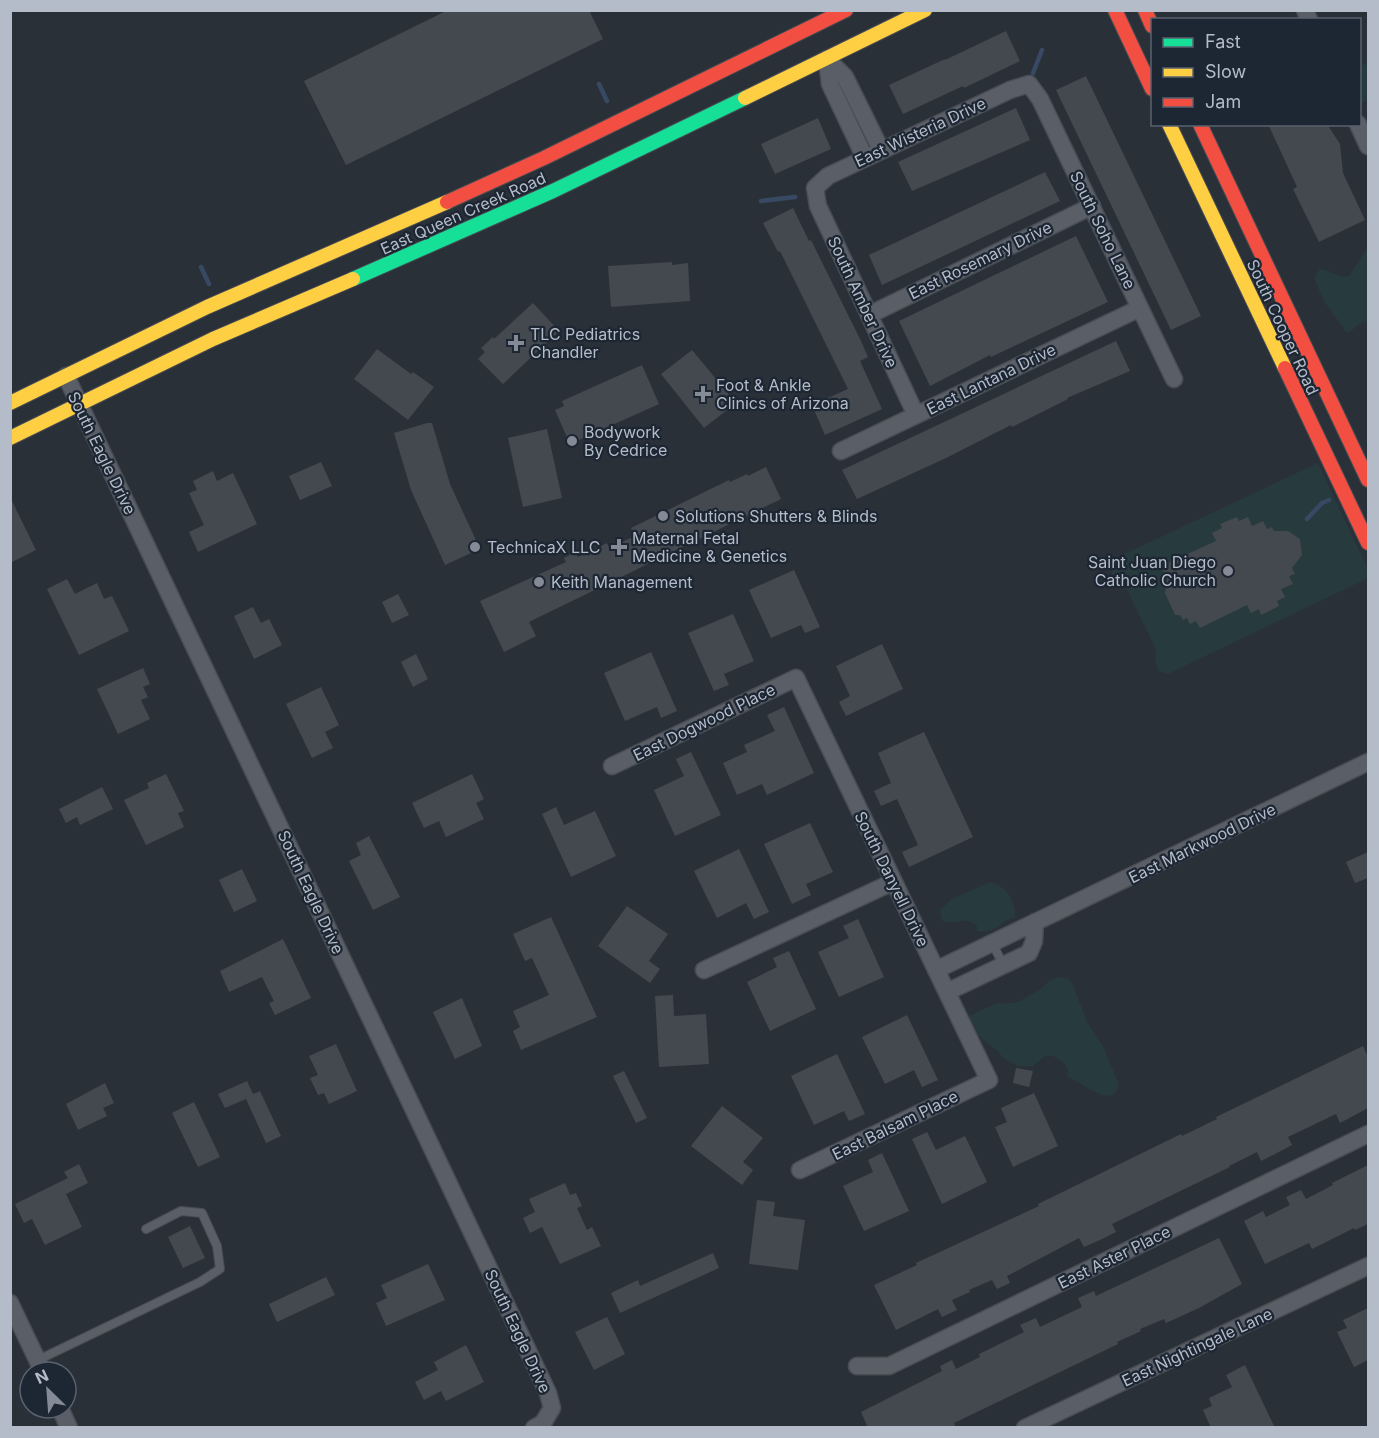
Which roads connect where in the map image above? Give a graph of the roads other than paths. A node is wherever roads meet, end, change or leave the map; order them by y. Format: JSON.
{"nodes":[{"id":1,"x":846,"y":10,"type":"edge"},
{"id":2,"x":925,"y":10,"type":"edge"},
{"id":3,"x":1115,"y":10,"type":"edge"},
{"id":4,"x":827,"y":58,"type":"junction"},
{"id":5,"x":1029,"y":84,"type":"joint"},
{"id":6,"x":1151,"y":87,"type":"edge"},
{"id":7,"x":863,"y":112,"type":"junction"},
{"id":8,"x":665,"y":118,"type":"junction"},
{"id":9,"x":847,"y":120,"type":"junction"},
{"id":10,"x":1170,"y":126,"type":"edge"},
{"id":11,"x":1201,"y":126,"type":"edge"},
{"id":12,"x":1359,"y":126,"type":"edge"},
{"id":13,"x":1368,"y":146,"type":"edge"},
{"id":14,"x":881,"y":150,"type":"junction"},
{"id":15,"x":865,"y":158,"type":"junction"},
{"id":16,"x":815,"y":188,"type":"joint"},
{"id":17,"x":1092,"y":206,"type":"junction"},
{"id":18,"x":1140,"y":308,"type":"junction"},
{"id":19,"x":869,"y":315,"type":"junction"},
{"id":20,"x":1293,"y":321,"type":"junction"},
{"id":21,"x":1268,"y":334,"type":"junction"},
{"id":22,"x":66,"y":376,"type":"junction"},
{"id":23,"x":1174,"y":379,"type":"dead end"},
{"id":24,"x":10,"y":403,"type":"edge"},
{"id":25,"x":79,"y":405,"type":"junction"},
{"id":26,"x":916,"y":415,"type":"junction"},
{"id":27,"x":10,"y":438,"type":"edge"},
{"id":28,"x":841,"y":451,"type":"dead end"},
{"id":29,"x":1368,"y":480,"type":"edge"},
{"id":30,"x":1368,"y":543,"type":"edge"},
{"id":31,"x":796,"y":678,"type":"joint"},
{"id":32,"x":1368,"y":762,"type":"edge"},
{"id":33,"x":612,"y":766,"type":"dead end"},
{"id":34,"x":893,"y":882,"type":"junction"},
{"id":35,"x":1035,"y":922,"type":"junction"},
{"id":36,"x":992,"y":943,"type":"junction"},
{"id":37,"x":1004,"y":966,"type":"junction"},
{"id":38,"x":704,"y":970,"type":"dead end"},
{"id":39,"x":936,"y":970,"type":"junction"},
{"id":40,"x":947,"y":993,"type":"junction"},
{"id":41,"x":989,"y":1080,"type":"joint"},
{"id":42,"x":1368,"y":1134,"type":"edge"},
{"id":43,"x":800,"y":1170,"type":"dead end"},
{"id":44,"x":146,"y":1229,"type":"dead end"},
{"id":45,"x":1368,"y":1266,"type":"edge"},
{"id":46,"x":10,"y":1303,"type":"edge"},
{"id":47,"x":37,"y":1360,"type":"edge"},
{"id":48,"x":51,"y":1360,"type":"edge"},
{"id":49,"x":857,"y":1366,"type":"dead end"},
{"id":50,"x":534,"y":1428,"type":"edge"},
{"id":51,"x":1025,"y":1428,"type":"edge"}],
"edges":[{"from":1,"to":8,"type":"main road","name":"East Queen Creek Road"},
{"from":2,"to":4,"type":"main road","name":"East Queen Creek Road"},
{"from":3,"to":6,"type":"main road"},
{"from":4,"to":7,"type":"street"},
{"from":4,"to":8,"type":"main road","name":"East Queen Creek Road"},
{"from":4,"to":9,"type":"street"},
{"from":5,"to":14,"type":"street","name":"East Wisteria Drive"},
{"from":5,"to":17,"type":"street","name":"South Soho Lane"},
{"from":7,"to":9,"type":"street"},
{"from":7,"to":14,"type":"street"},
{"from":8,"to":22,"type":"main road","name":"East Queen Creek Road"},
{"from":8,"to":25,"type":"main road","name":"East Queen Creek Road"},
{"from":9,"to":15,"type":"street"},
{"from":10,"to":21,"type":"main road","name":"South Cooper Road"},
{"from":11,"to":20,"type":"main road","name":"South Cooper Road"},
{"from":12,"to":13,"type":"street"},
{"from":14,"to":15,"type":"street","name":"East Wisteria Drive"},
{"from":15,"to":16,"type":"street","name":"East Wisteria Drive"},
{"from":16,"to":19,"type":"street","name":"South Amber Drive"},
{"from":17,"to":18,"type":"street","name":"South Soho Lane"},
{"from":17,"to":19,"type":"street","name":"East Rosemary Drive"},
{"from":18,"to":23,"type":"street","name":"South Soho Lane"},
{"from":18,"to":26,"type":"street","name":"East Lantana Drive"},
{"from":19,"to":26,"type":"street","name":"South Amber Drive"},
{"from":20,"to":21,"type":"main road"},
{"from":20,"to":29,"type":"main road","name":"South Cooper Road"},
{"from":21,"to":30,"type":"main road","name":"South Cooper Road"},
{"from":22,"to":24,"type":"main road","name":"East Queen Creek Road"},
{"from":22,"to":25,"type":"street","name":"South Eagle Drive"},
{"from":25,"to":27,"type":"main road","name":"East Queen Creek Road"},
{"from":25,"to":50,"type":"street","name":"South Eagle Drive"},
{"from":26,"to":28,"type":"street","name":"East Lantana Drive"},
{"from":31,"to":33,"type":"street","name":"East Dogwood Place"},
{"from":31,"to":34,"type":"street","name":"South Danyell Drive"},
{"from":32,"to":35,"type":"street","name":"East Markwood Drive"},
{"from":34,"to":38,"type":"street"},
{"from":34,"to":39,"type":"street","name":"South Danyell Drive"},
{"from":35,"to":36,"type":"street","name":"East Markwood Drive"},
{"from":35,"to":37,"type":"street"},
{"from":36,"to":37,"type":"lane"},
{"from":36,"to":39,"type":"street","name":"East Markwood Drive"},
{"from":37,"to":40,"type":"street"},
{"from":39,"to":40,"type":"street","name":"South Danyell Drive"},
{"from":40,"to":41,"type":"street","name":"South Danyell Drive"},
{"from":41,"to":43,"type":"street","name":"East Balsam Place"},
{"from":42,"to":49,"type":"street","name":"East Aster Place"},
{"from":44,"to":48,"type":"lane"},
{"from":45,"to":51,"type":"street","name":"East Nightingale Lane"},
{"from":46,"to":47,"type":"street"}]}
